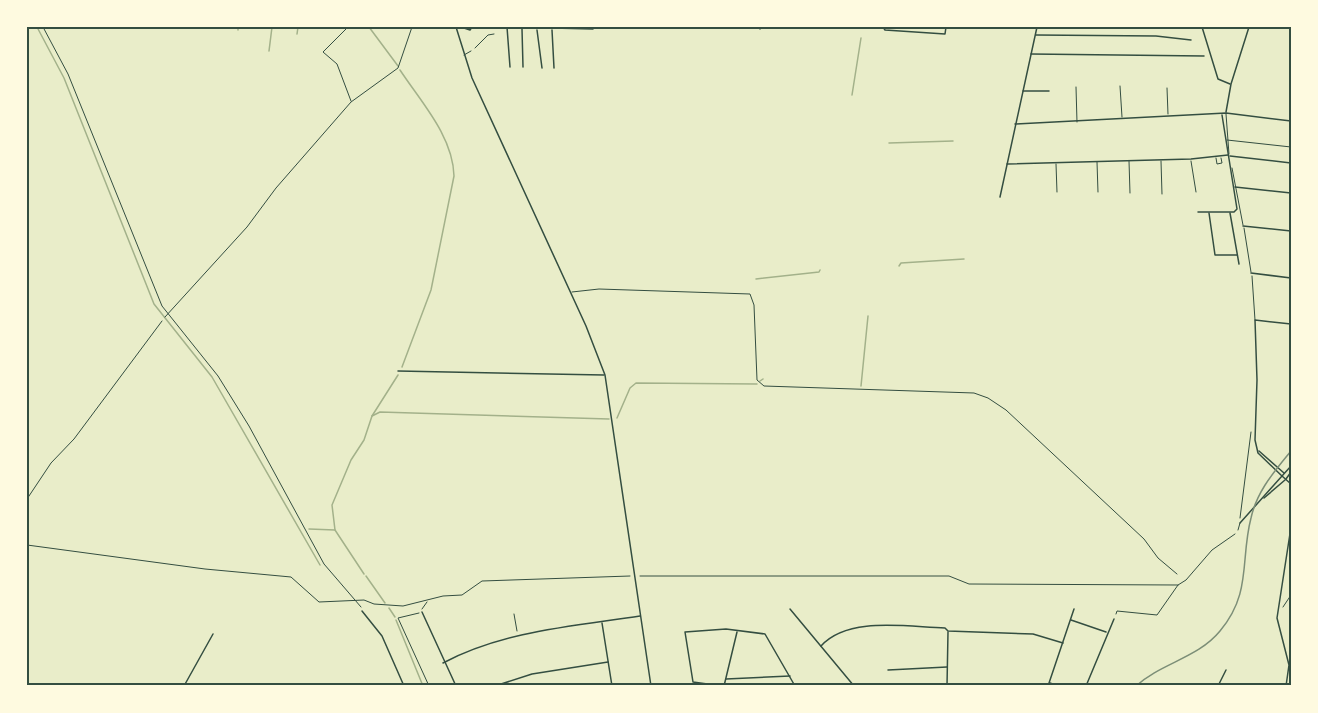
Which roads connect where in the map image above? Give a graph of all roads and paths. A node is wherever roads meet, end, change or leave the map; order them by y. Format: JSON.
{"nodes":[{"id":1,"x":43,"y":27,"type":"edge"},
{"id":2,"x":348,"y":27,"type":"edge"},
{"id":3,"x":412,"y":27,"type":"edge"},
{"id":4,"x":456,"y":27,"type":"edge"},
{"id":5,"x":461,"y":27,"type":"edge"},
{"id":6,"x":472,"y":27,"type":"edge"},
{"id":7,"x":507,"y":27,"type":"edge"},
{"id":8,"x":511,"y":27,"type":"edge"},
{"id":9,"x":882,"y":27,"type":"edge"},
{"id":10,"x":946,"y":27,"type":"edge"},
{"id":11,"x":1037,"y":27,"type":"edge"},
{"id":12,"x":1202,"y":27,"type":"edge"},
{"id":13,"x":1249,"y":27,"type":"edge"},
{"id":14,"x":529,"y":28,"type":"edge"},
{"id":15,"x":593,"y":28,"type":"edge"},
{"id":16,"x":522,"y":29,"type":"junction"},
{"id":17,"x":537,"y":29,"type":"junction"},
{"id":18,"x":552,"y":29,"type":"junction"},
{"id":19,"x":494,"y":34,"type":"dead end"},
{"id":20,"x":1036,"y":35,"type":"junction"},
{"id":21,"x":1191,"y":40,"type":"dead end"},
{"id":22,"x":471,"y":51,"type":"joint"},
{"id":23,"x":1030,"y":54,"type":"junction"},
{"id":24,"x":464,"y":55,"type":"junction"},
{"id":25,"x":1204,"y":56,"type":"dead end"},
{"id":26,"x":510,"y":67,"type":"dead end"},
{"id":27,"x":523,"y":67,"type":"dead end"},
{"id":28,"x":542,"y":68,"type":"dead end"},
{"id":29,"x":554,"y":68,"type":"dead end"},
{"id":30,"x":1231,"y":84,"type":"junction"},
{"id":31,"x":1120,"y":86,"type":"dead end"},
{"id":32,"x":1076,"y":87,"type":"dead end"},
{"id":33,"x":1167,"y":88,"type":"dead end"},
{"id":34,"x":1022,"y":90,"type":"junction"},
{"id":35,"x":1049,"y":91,"type":"dead end"},
{"id":36,"x":351,"y":102,"type":"junction"},
{"id":37,"x":1223,"y":113,"type":"junction"},
{"id":38,"x":1168,"y":116,"type":"junction"},
{"id":39,"x":1122,"y":119,"type":"junction"},
{"id":40,"x":1291,"y":121,"type":"edge"},
{"id":41,"x":1077,"y":122,"type":"junction"},
{"id":42,"x":1015,"y":124,"type":"junction"},
{"id":43,"x":1227,"y":140,"type":"junction"},
{"id":44,"x":1291,"y":147,"type":"edge"},
{"id":45,"x":1229,"y":155,"type":"junction"},
{"id":46,"x":1220,"y":156,"type":"junction"},
{"id":47,"x":1216,"y":157,"type":"junction"},
{"id":48,"x":1191,"y":159,"type":"junction"},
{"id":49,"x":1129,"y":161,"type":"junction"},
{"id":50,"x":1161,"y":161,"type":"junction"},
{"id":51,"x":1097,"y":162,"type":"junction"},
{"id":52,"x":1291,"y":163,"type":"edge"},
{"id":53,"x":1007,"y":164,"type":"junction"},
{"id":54,"x":1056,"y":164,"type":"junction"},
{"id":55,"x":1232,"y":168,"type":"dead end"},
{"id":56,"x":1235,"y":187,"type":"junction"},
{"id":57,"x":1057,"y":192,"type":"dead end"},
{"id":58,"x":1098,"y":192,"type":"dead end"},
{"id":59,"x":1130,"y":192,"type":"dead end"},
{"id":60,"x":1196,"y":192,"type":"dead end"},
{"id":61,"x":1291,"y":193,"type":"edge"},
{"id":62,"x":1162,"y":194,"type":"dead end"},
{"id":63,"x":1000,"y":197,"type":"dead end"},
{"id":64,"x":1198,"y":212,"type":"dead end"},
{"id":65,"x":1209,"y":212,"type":"junction"},
{"id":66,"x":1230,"y":212,"type":"junction"},
{"id":67,"x":1243,"y":226,"type":"junction"},
{"id":68,"x":1291,"y":231,"type":"edge"},
{"id":69,"x":1237,"y":255,"type":"junction"},
{"id":70,"x":1239,"y":264,"type":"dead end"},
{"id":71,"x":1251,"y":273,"type":"junction"},
{"id":72,"x":1291,"y":278,"type":"edge"},
{"id":73,"x":571,"y":293,"type":"junction"},
{"id":74,"x":168,"y":314,"type":"junction"},
{"id":75,"x":165,"y":317,"type":"dead end"},
{"id":76,"x":1255,"y":320,"type":"junction"},
{"id":77,"x":162,"y":321,"type":"dead end"},
{"id":78,"x":1291,"y":324,"type":"edge"},
{"id":79,"x":398,"y":371,"type":"dead end"},
{"id":80,"x":605,"y":375,"type":"junction"},
{"id":81,"x":1254,"y":428,"type":"junction"},
{"id":82,"x":1258,"y":450,"type":"junction"},
{"id":83,"x":1291,"y":466,"type":"edge"},
{"id":84,"x":1291,"y":472,"type":"edge"},
{"id":85,"x":1285,"y":474,"type":"junction"},
{"id":86,"x":1282,"y":476,"type":"junction"},
{"id":87,"x":1288,"y":476,"type":"junction"},
{"id":88,"x":1286,"y":479,"type":"junction"},
{"id":89,"x":1291,"y":479,"type":"edge"},
{"id":90,"x":1291,"y":484,"type":"edge"},
{"id":91,"x":27,"y":499,"type":"edge"},
{"id":92,"x":1261,"y":500,"type":"junction"},
{"id":93,"x":1240,"y":523,"type":"junction"},
{"id":94,"x":1291,"y":527,"type":"edge"},
{"id":95,"x":1238,"y":530,"type":"joint"},
{"id":96,"x":27,"y":545,"type":"edge"},
{"id":97,"x":1177,"y":574,"type":"dead end"},
{"id":98,"x":634,"y":576,"type":"junction"},
{"id":99,"x":1178,"y":585,"type":"junction"},
{"id":100,"x":1291,"y":595,"type":"edge"},
{"id":101,"x":356,"y":601,"type":"junction"},
{"id":102,"x":427,"y":601,"type":"junction"},
{"id":103,"x":1278,"y":607,"type":"junction"},
{"id":104,"x":790,"y":609,"type":"dead end"},
{"id":105,"x":1074,"y":609,"type":"dead end"},
{"id":106,"x":362,"y":611,"type":"joint"},
{"id":107,"x":423,"y":612,"type":"junction"},
{"id":108,"x":514,"y":614,"type":"dead end"},
{"id":109,"x":640,"y":616,"type":"junction"},
{"id":110,"x":1114,"y":619,"type":"joint"},
{"id":111,"x":1071,"y":620,"type":"junction"},
{"id":112,"x":602,"y":622,"type":"junction"},
{"id":113,"x":948,"y":631,"type":"junction"},
{"id":114,"x":737,"y":632,"type":"junction"},
{"id":115,"x":1108,"y":633,"type":"junction"},
{"id":116,"x":213,"y":634,"type":"dead end"},
{"id":117,"x":518,"y":636,"type":"junction"},
{"id":118,"x":1063,"y":643,"type":"junction"},
{"id":119,"x":821,"y":646,"type":"junction"},
{"id":120,"x":608,"y":662,"type":"junction"},
{"id":121,"x":443,"y":663,"type":"junction"},
{"id":122,"x":946,"y":667,"type":"junction"},
{"id":123,"x":888,"y":670,"type":"dead end"},
{"id":124,"x":1227,"y":670,"type":"dead end"},
{"id":125,"x":791,"y":676,"type":"junction"},
{"id":126,"x":726,"y":679,"type":"junction"},
{"id":127,"x":1049,"y":684,"type":"edge"},
{"id":128,"x":184,"y":686,"type":"edge"},
{"id":129,"x":404,"y":686,"type":"edge"},
{"id":130,"x":429,"y":686,"type":"edge"},
{"id":131,"x":456,"y":686,"type":"edge"},
{"id":132,"x":495,"y":686,"type":"edge"},
{"id":133,"x":612,"y":686,"type":"edge"},
{"id":134,"x":651,"y":686,"type":"edge"},
{"id":135,"x":723,"y":686,"type":"edge"},
{"id":136,"x":795,"y":686,"type":"edge"},
{"id":137,"x":854,"y":686,"type":"edge"},
{"id":138,"x":947,"y":686,"type":"edge"},
{"id":139,"x":955,"y":686,"type":"edge"},
{"id":140,"x":1036,"y":686,"type":"edge"},
{"id":141,"x":1058,"y":686,"type":"edge"},
{"id":142,"x":1086,"y":686,"type":"edge"},
{"id":143,"x":1218,"y":686,"type":"edge"},
{"id":144,"x":1286,"y":686,"type":"edge"}],
"edges":[{"from":1,"to":74,"type":"path"},
{"from":2,"to":36,"type":"path"},
{"from":3,"to":36,"type":"path"},
{"from":4,"to":24,"type":"street"},
{"from":5,"to":6,"type":"street"},
{"from":7,"to":26,"type":"street"},
{"from":8,"to":16,"type":"street"},
{"from":9,"to":10,"type":"street"},
{"from":11,"to":20,"type":"street"},
{"from":12,"to":30,"type":"street"},
{"from":13,"to":30,"type":"street"},
{"from":14,"to":16,"type":"street"},
{"from":14,"to":17,"type":"street"},
{"from":15,"to":18,"type":"street"},
{"from":16,"to":27,"type":"street"},
{"from":17,"to":18,"type":"street"},
{"from":17,"to":28,"type":"street"},
{"from":18,"to":29,"type":"street"},
{"from":19,"to":22,"type":"path"},
{"from":20,"to":21,"type":"street"},
{"from":20,"to":23,"type":"street"},
{"from":22,"to":24,"type":"lane"},
{"from":23,"to":25,"type":"street"},
{"from":23,"to":34,"type":"street"},
{"from":24,"to":73,"type":"street"},
{"from":30,"to":37,"type":"street"},
{"from":31,"to":39,"type":"lane"},
{"from":32,"to":41,"type":"lane"},
{"from":33,"to":38,"type":"lane"},
{"from":34,"to":35,"type":"street"},
{"from":34,"to":42,"type":"street"},
{"from":36,"to":74,"type":"path"},
{"from":37,"to":38,"type":"street"},
{"from":37,"to":40,"type":"street"},
{"from":37,"to":43,"type":"lane"},
{"from":37,"to":45,"type":"street"},
{"from":38,"to":39,"type":"street"},
{"from":39,"to":41,"type":"street"},
{"from":41,"to":42,"type":"street"},
{"from":42,"to":53,"type":"street"},
{"from":43,"to":44,"type":"lane"},
{"from":43,"to":45,"type":"lane"},
{"from":45,"to":46,"type":"street"},
{"from":45,"to":52,"type":"street"},
{"from":45,"to":66,"type":"street"},
{"from":46,"to":47,"type":"street"},
{"from":46,"to":47,"type":"lane"},
{"from":47,"to":48,"type":"street"},
{"from":48,"to":50,"type":"street"},
{"from":48,"to":60,"type":"lane"},
{"from":49,"to":50,"type":"street"},
{"from":49,"to":51,"type":"street"},
{"from":49,"to":59,"type":"lane"},
{"from":50,"to":62,"type":"lane"},
{"from":51,"to":54,"type":"street"},
{"from":51,"to":58,"type":"lane"},
{"from":53,"to":54,"type":"street"},
{"from":53,"to":63,"type":"street"},
{"from":54,"to":57,"type":"lane"},
{"from":55,"to":56,"type":"lane"},
{"from":56,"to":61,"type":"street"},
{"from":56,"to":67,"type":"lane"},
{"from":64,"to":65,"type":"street"},
{"from":65,"to":66,"type":"street"},
{"from":65,"to":69,"type":"street"},
{"from":66,"to":69,"type":"street"},
{"from":67,"to":68,"type":"street"},
{"from":67,"to":71,"type":"lane"},
{"from":69,"to":70,"type":"street"},
{"from":71,"to":72,"type":"street"},
{"from":71,"to":76,"type":"lane"},
{"from":73,"to":80,"type":"street"},
{"from":73,"to":97,"type":"lane"},
{"from":74,"to":75,"type":"path"},
{"from":74,"to":101,"type":"path"},
{"from":76,"to":78,"type":"street"},
{"from":76,"to":81,"type":"street"},
{"from":77,"to":91,"type":"path"},
{"from":79,"to":80,"type":"street"},
{"from":80,"to":98,"type":"street"},
{"from":81,"to":82,"type":"street"},
{"from":81,"to":93,"type":"path"},
{"from":82,"to":85,"type":"street"},
{"from":82,"to":86,"type":"street"},
{"from":83,"to":85,"type":"street"},
{"from":84,"to":87,"type":"street"},
{"from":85,"to":86,"type":"street"},
{"from":85,"to":87,"type":"street"},
{"from":86,"to":88,"type":"street"},
{"from":86,"to":92,"type":"street"},
{"from":87,"to":88,"type":"street"},
{"from":87,"to":89,"type":"street"},
{"from":88,"to":90,"type":"street"},
{"from":88,"to":92,"type":"street"},
{"from":92,"to":93,"type":"street"},
{"from":93,"to":95,"type":"lane"},
{"from":94,"to":103,"type":"street"},
{"from":95,"to":99,"type":"path"},
{"from":96,"to":101,"type":"path"},
{"from":98,"to":99,"type":"path"},
{"from":98,"to":102,"type":"path"},
{"from":98,"to":109,"type":"street"},
{"from":99,"to":110,"type":"path"},
{"from":100,"to":103,"type":"path"},
{"from":101,"to":102,"type":"path"},
{"from":101,"to":106,"type":"path"},
{"from":102,"to":107,"type":"path"},
{"from":103,"to":144,"type":"street"},
{"from":104,"to":119,"type":"street"},
{"from":105,"to":111,"type":"street"},
{"from":106,"to":129,"type":"street"},
{"from":107,"to":121,"type":"street"},
{"from":107,"to":130,"type":"path"},
{"from":108,"to":117,"type":"path"},
{"from":109,"to":112,"type":"street"},
{"from":109,"to":134,"type":"street"},
{"from":110,"to":115,"type":"street"},
{"from":111,"to":115,"type":"street"},
{"from":111,"to":118,"type":"street"},
{"from":112,"to":117,"type":"street"},
{"from":112,"to":120,"type":"street"},
{"from":113,"to":118,"type":"street"},
{"from":113,"to":119,"type":"street"},
{"from":113,"to":122,"type":"street"},
{"from":114,"to":125,"type":"street"},
{"from":114,"to":126,"type":"street"},
{"from":114,"to":135,"type":"street"},
{"from":115,"to":142,"type":"street"},
{"from":116,"to":128,"type":"street"},
{"from":117,"to":121,"type":"street"},
{"from":118,"to":127,"type":"street"},
{"from":119,"to":137,"type":"street"},
{"from":120,"to":132,"type":"street"},
{"from":120,"to":133,"type":"street"},
{"from":121,"to":131,"type":"street"},
{"from":122,"to":123,"type":"street"},
{"from":122,"to":138,"type":"street"},
{"from":124,"to":143,"type":"street"},
{"from":125,"to":126,"type":"street"},
{"from":125,"to":136,"type":"street"},
{"from":126,"to":135,"type":"street"},
{"from":127,"to":141,"type":"street"},
{"from":139,"to":140,"type":"street"}]}
